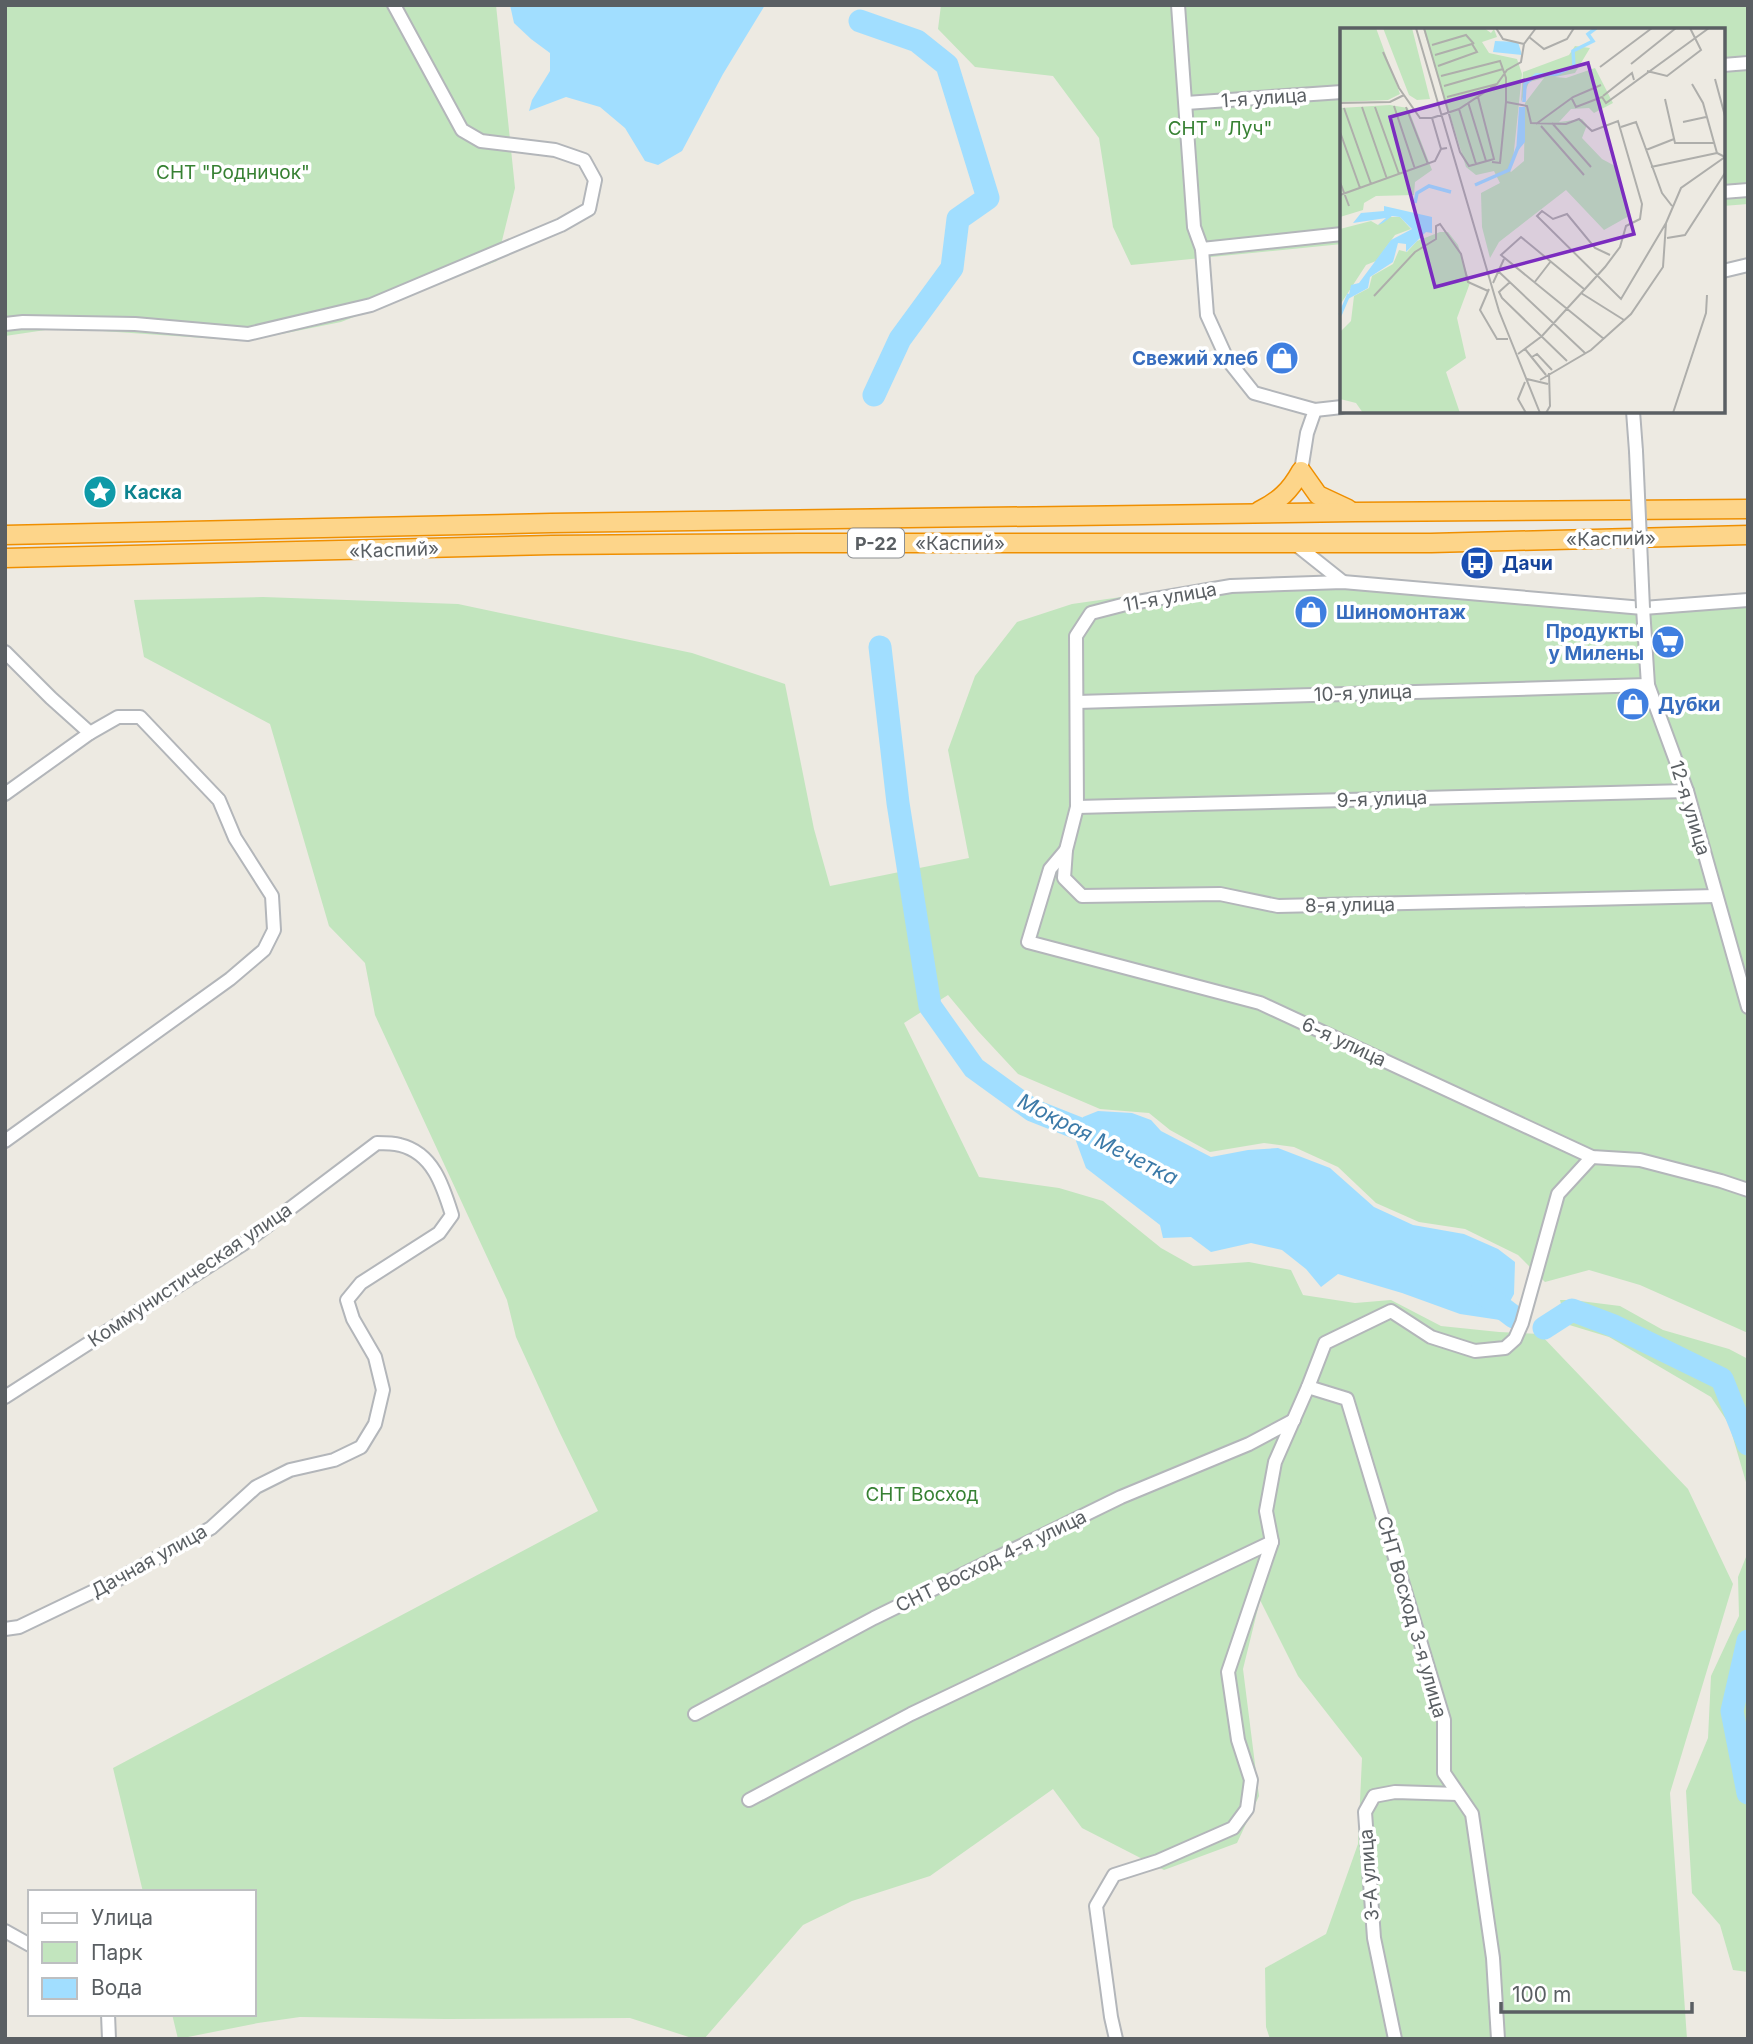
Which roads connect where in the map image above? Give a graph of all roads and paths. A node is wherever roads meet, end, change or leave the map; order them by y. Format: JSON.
{"nodes":[{"id":1,"x":394,"y":5,"type":"edge"},
{"id":2,"x":1178,"y":5,"type":"edge"},
{"id":3,"x":1748,"y":63,"type":"edge"},
{"id":4,"x":1725,"y":65,"type":"edge"},
{"id":5,"x":1340,"y":92,"type":"edge"},
{"id":6,"x":1186,"y":103,"type":"junction"},
{"id":7,"x":1748,"y":190,"type":"edge"},
{"id":8,"x":1725,"y":192,"type":"edge"},
{"id":9,"x":1340,"y":234,"type":"edge"},
{"id":10,"x":1202,"y":249,"type":"junction"},
{"id":11,"x":1748,"y":265,"type":"edge"},
{"id":12,"x":1725,"y":271,"type":"edge"},
{"id":13,"x":5,"y":324,"type":"edge"},
{"id":14,"x":1340,"y":407,"type":"edge"},
{"id":15,"x":1315,"y":410,"type":"junction"},
{"id":16,"x":1633,"y":413,"type":"edge"},
{"id":17,"x":1301,"y":471,"type":"junction"},
{"id":18,"x":1748,"y":509,"type":"edge"},
{"id":19,"x":1355,"y":512,"type":"junction"},
{"id":20,"x":1254,"y":513,"type":"junction"},
{"id":21,"x":5,"y":535,"type":"edge"},
{"id":22,"x":1748,"y":535,"type":"edge"},
{"id":23,"x":1294,"y":543,"type":"junction"},
{"id":24,"x":5,"y":558,"type":"edge"},
{"id":25,"x":1343,"y":582,"type":"junction"},
{"id":26,"x":1748,"y":600,"type":"edge"},
{"id":27,"x":1643,"y":608,"type":"junction"},
{"id":28,"x":5,"y":652,"type":"edge"},
{"id":29,"x":1648,"y":685,"type":"junction"},
{"id":30,"x":1077,"y":702,"type":"junction"},
{"id":31,"x":90,"y":733,"type":"junction"},
{"id":32,"x":1687,"y":791,"type":"junction"},
{"id":33,"x":5,"y":794,"type":"edge"},
{"id":34,"x":1077,"y":807,"type":"junction"},
{"id":35,"x":1066,"y":850,"type":"junction"},
{"id":36,"x":1716,"y":896,"type":"junction"},
{"id":37,"x":1748,"y":1007,"type":"edge"},
{"id":38,"x":5,"y":1141,"type":"edge"},
{"id":39,"x":1592,"y":1157,"type":"junction"},
{"id":40,"x":440,"y":1178,"type":"joint"},
{"id":41,"x":1748,"y":1190,"type":"edge"},
{"id":42,"x":1308,"y":1387,"type":"junction"},
{"id":43,"x":5,"y":1397,"type":"edge"},
{"id":44,"x":1294,"y":1420,"type":"junction"},
{"id":45,"x":1272,"y":1542,"type":"junction"},
{"id":46,"x":5,"y":1629,"type":"edge"},
{"id":47,"x":695,"y":1714,"type":"dead end"},
{"id":48,"x":1458,"y":1794,"type":"junction"},
{"id":49,"x":748,"y":1800,"type":"dead end"},
{"id":50,"x":5,"y":1931,"type":"edge"},
{"id":51,"x":28,"y":1944,"type":"edge"},
{"id":52,"x":108,"y":2016,"type":"edge"},
{"id":53,"x":109,"y":2039,"type":"edge"},
{"id":54,"x":1116,"y":2039,"type":"edge"},
{"id":55,"x":1395,"y":2039,"type":"edge"},
{"id":56,"x":1498,"y":2039,"type":"edge"}],
"edges":[{"from":1,"to":13,"type":"street"},
{"from":2,"to":6,"type":"street"},
{"from":3,"to":4,"type":"street"},
{"from":5,"to":6,"type":"street","name":"1-я улица"},
{"from":6,"to":10,"type":"street"},
{"from":7,"to":8,"type":"street"},
{"from":9,"to":10,"type":"street"},
{"from":10,"to":15,"type":"street"},
{"from":11,"to":12,"type":"street"},
{"from":14,"to":15,"type":"street"},
{"from":15,"to":17,"type":"street"},
{"from":16,"to":27,"type":"street","name":"12-я улица","bridge":true},
{"from":17,"to":19,"type":"highway"},
{"from":17,"to":20,"type":"highway"},
{"from":18,"to":19,"type":"highway","name":"«Каспий»","number":"Р-22"},
{"from":19,"to":20,"type":"highway","name":"«Каспий»","number":"Р-22"},
{"from":20,"to":21,"type":"highway","name":"«Каспий»","number":"Р-22"},
{"from":22,"to":23,"type":"highway","name":"«Каспий»","number":"Р-22"},
{"from":23,"to":24,"type":"highway","name":"«Каспий»","number":"Р-22"},
{"from":23,"to":25,"type":"street"},
{"from":25,"to":27,"type":"street","name":"11-я улица"},
{"from":25,"to":30,"type":"street","name":"11-я улица"},
{"from":26,"to":27,"type":"street","name":"11-я улица"},
{"from":27,"to":29,"type":"street","name":"12-я улица"},
{"from":28,"to":31,"type":"street"},
{"from":29,"to":30,"type":"street","name":"10-я улица"},
{"from":29,"to":32,"type":"street","name":"12-я улица"},
{"from":30,"to":34,"type":"street","name":"11-я улица"},
{"from":31,"to":33,"type":"street"},
{"from":31,"to":38,"type":"street"},
{"from":32,"to":34,"type":"street","name":"9-я улица"},
{"from":32,"to":36,"type":"street","name":"12-я улица"},
{"from":34,"to":35,"type":"street","name":"8-я улица"},
{"from":35,"to":36,"type":"street","name":"8-я улица"},
{"from":35,"to":39,"type":"street","name":"6-я улица"},
{"from":36,"to":37,"type":"street","name":"12-я улица"},
{"from":39,"to":41,"type":"street","name":"6-я улица"},
{"from":39,"to":42,"type":"street"},
{"from":40,"to":43,"type":"street","name":"Коммунистическая улица"},
{"from":40,"to":46,"type":"street","name":"Дачная улица"},
{"from":42,"to":44,"type":"street"},
{"from":42,"to":48,"type":"street","name":"СНТ Восход 3-я улица"},
{"from":44,"to":45,"type":"street"},
{"from":44,"to":47,"type":"street","name":"СНТ Восход 4-я улица"},
{"from":45,"to":49,"type":"street"},
{"from":45,"to":54,"type":"street"},
{"from":48,"to":55,"type":"street","name":"3-А улица"},
{"from":48,"to":56,"type":"street","name":"СНТ Восход 3-я улица"},
{"from":50,"to":51,"type":"street"},
{"from":52,"to":53,"type":"street"}]}
